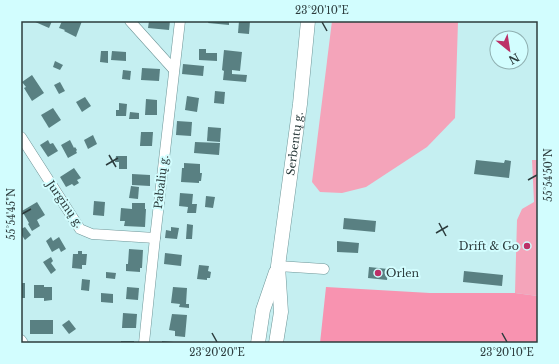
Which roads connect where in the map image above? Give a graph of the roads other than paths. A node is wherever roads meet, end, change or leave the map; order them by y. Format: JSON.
{"nodes":[{"id":1,"x":130,"y":21,"type":"edge"},
{"id":2,"x":180,"y":21,"type":"edge"},
{"id":3,"x":308,"y":21,"type":"edge"},
{"id":4,"x":174,"y":70,"type":"junction"},
{"id":5,"x":21,"y":137,"type":"edge"},
{"id":6,"x":155,"y":238,"type":"junction"},
{"id":7,"x":278,"y":266,"type":"junction"},
{"id":8,"x":324,"y":269,"type":"dead end"},
{"id":9,"x":21,"y":340,"type":"edge"},
{"id":10,"x":23,"y":343,"type":"edge"},
{"id":11,"x":144,"y":343,"type":"edge"},
{"id":12,"x":258,"y":343,"type":"edge"},
{"id":13,"x":276,"y":343,"type":"edge"}],
"edges":[{"from":1,"to":4,"type":"street"},
{"from":2,"to":4,"type":"street","name":"Pabalių g."},
{"from":3,"to":7,"type":"main road","name":"Serbentų g."},
{"from":4,"to":6,"type":"street","name":"Pabalių g."},
{"from":5,"to":6,"type":"street","name":"Jurginų g."},
{"from":6,"to":11,"type":"street","name":"Pabalių g."},
{"from":7,"to":8,"type":"street"},
{"from":7,"to":12,"type":"main road","name":"Serbentų g."},
{"from":7,"to":13,"type":"main road","name":"Serbentų g."},
{"from":9,"to":10,"type":"street"}]}
